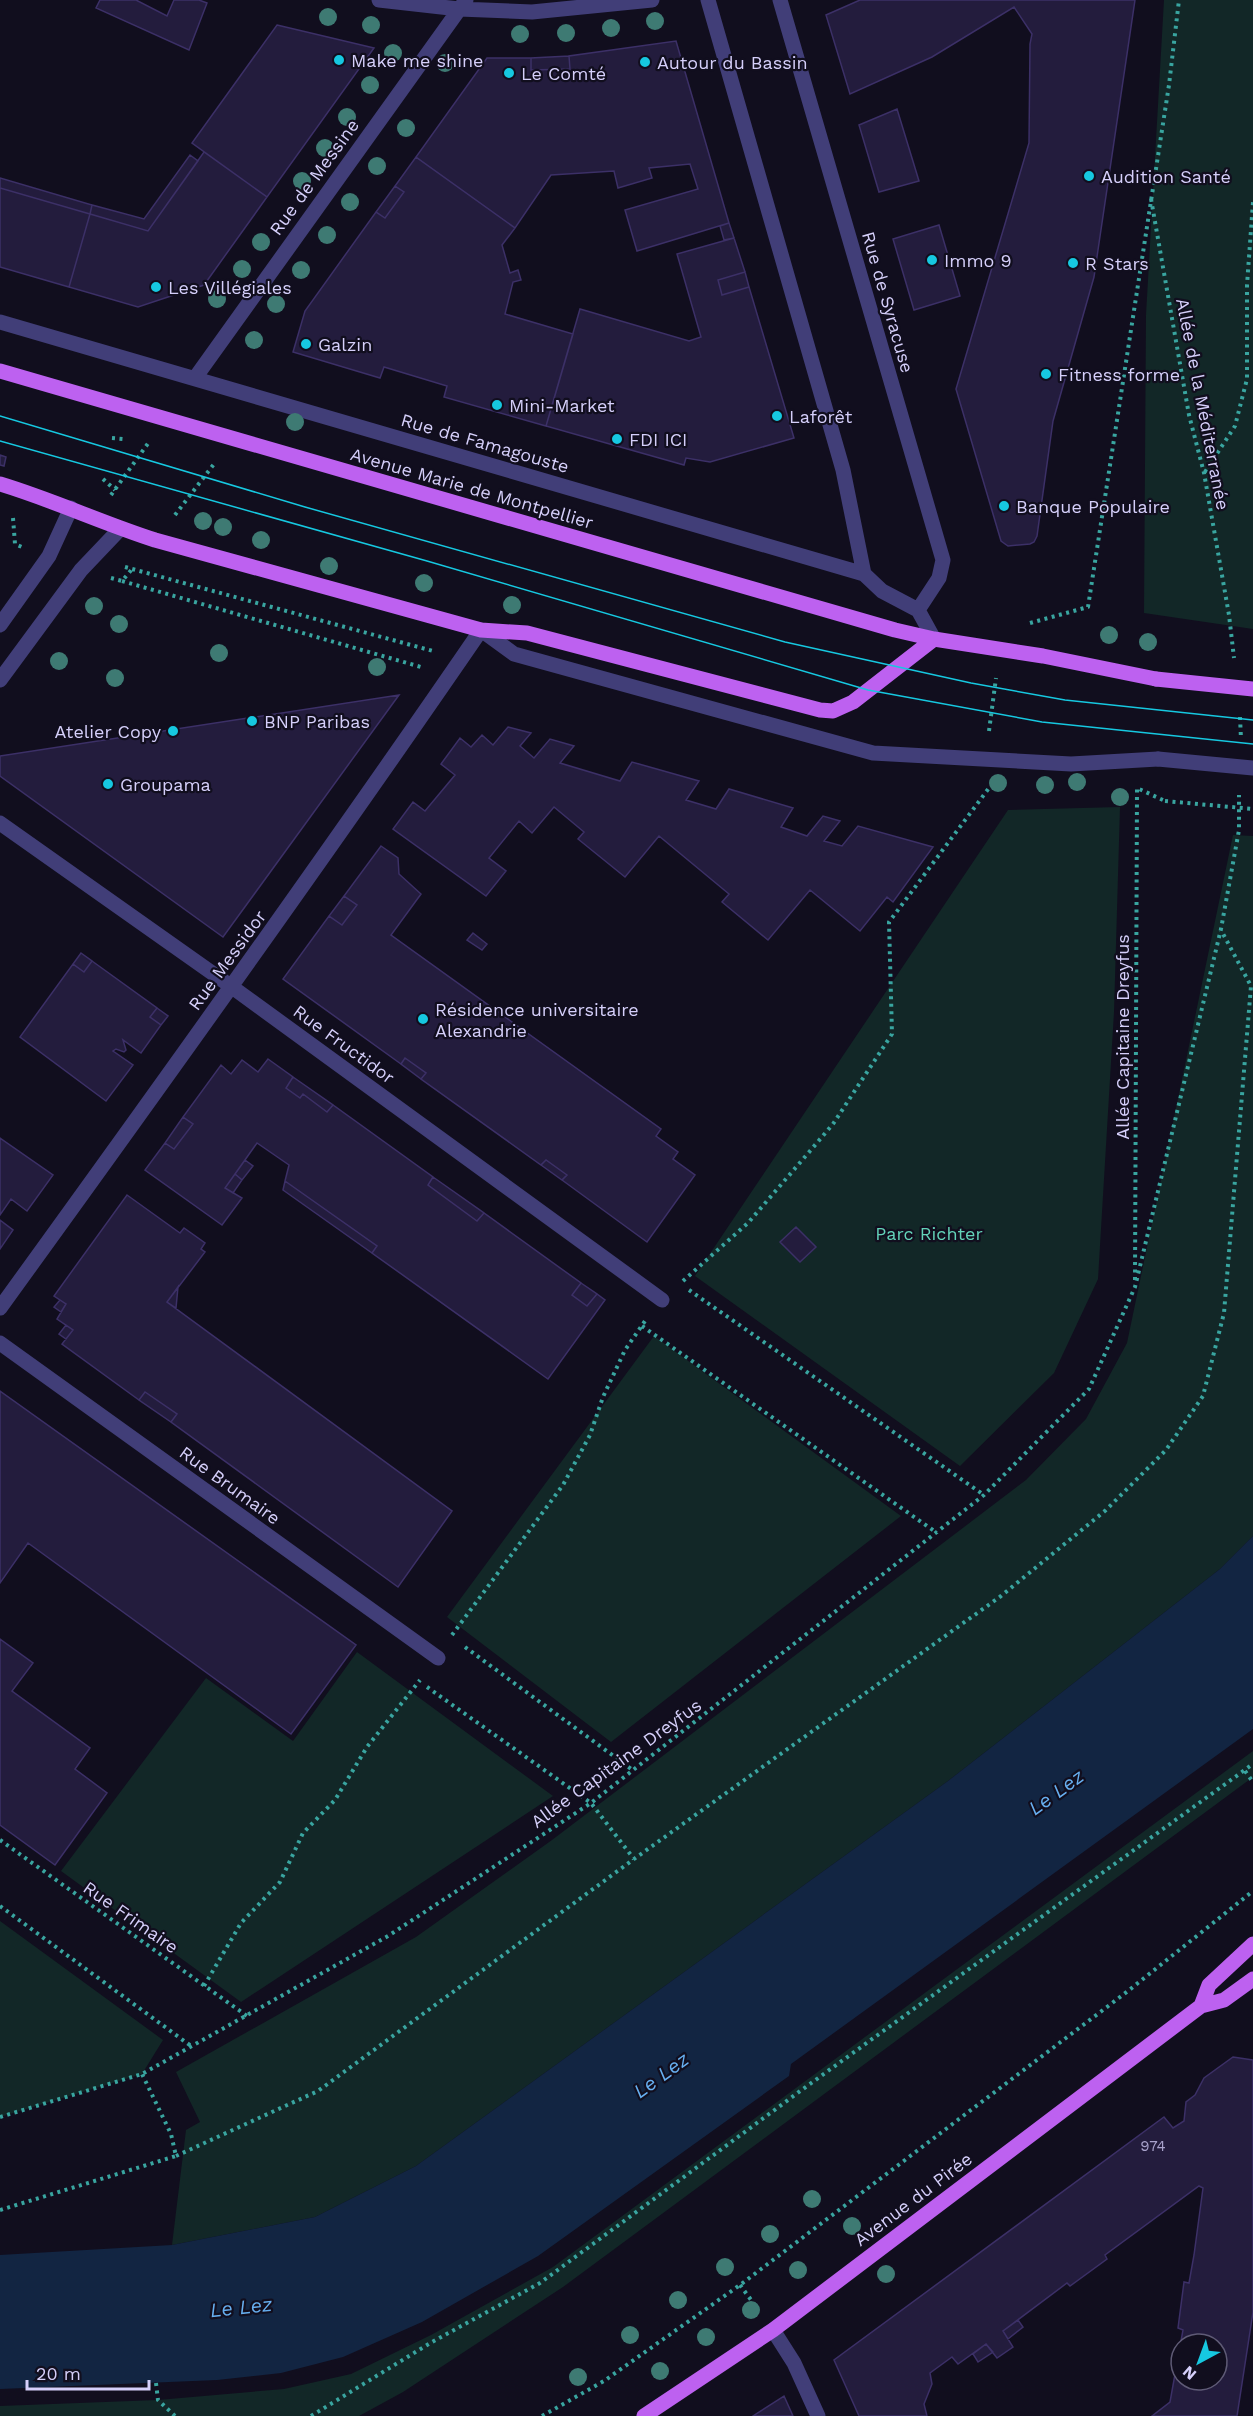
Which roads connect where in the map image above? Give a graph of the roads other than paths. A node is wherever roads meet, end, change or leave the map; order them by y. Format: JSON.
{"nodes":[{"id":1,"x":379,"y":0,"type":"edge"},
{"id":2,"x":652,"y":0,"type":"edge"},
{"id":3,"x":708,"y":0,"type":"edge"},
{"id":4,"x":780,"y":0,"type":"edge"},
{"id":5,"x":463,"y":5,"type":"edge"},
{"id":6,"x":0,"y":322,"type":"edge"},
{"id":7,"x":0,"y":371,"type":"edge"},
{"id":8,"x":195,"y":378,"type":"junction"},
{"id":9,"x":0,"y":484,"type":"edge"},
{"id":10,"x":71,"y":508,"type":"junction"},
{"id":11,"x":120,"y":529,"type":"junction"},
{"id":12,"x":864,"y":574,"type":"junction"},
{"id":13,"x":918,"y":610,"type":"junction"},
{"id":14,"x":0,"y":625,"type":"edge"},
{"id":15,"x":481,"y":630,"type":"junction"},
{"id":16,"x":934,"y":639,"type":"junction"},
{"id":17,"x":0,"y":680,"type":"edge"},
{"id":18,"x":1253,"y":689,"type":"edge"},
{"id":19,"x":1253,"y":768,"type":"edge"},
{"id":20,"x":0,"y":823,"type":"edge"},
{"id":21,"x":232,"y":987,"type":"junction"},
{"id":22,"x":662,"y":1300,"type":"road end"},
{"id":23,"x":0,"y":1308,"type":"edge"},
{"id":24,"x":0,"y":1343,"type":"edge"},
{"id":25,"x":438,"y":1658,"type":"dead end"},
{"id":26,"x":1253,"y":1944,"type":"edge"},
{"id":27,"x":1253,"y":1979,"type":"edge"},
{"id":28,"x":1201,"y":2006,"type":"junction"},
{"id":29,"x":773,"y":2330,"type":"junction"},
{"id":30,"x":644,"y":2416,"type":"edge"},
{"id":31,"x":818,"y":2416,"type":"edge"}],
"edges":[{"from":1,"to":5,"type":"street"},
{"from":2,"to":5,"type":"street"},
{"from":3,"to":12,"type":"street"},
{"from":4,"to":13,"type":"street","name":"Rue de Syracuse"},
{"from":5,"to":8,"type":"street","name":"Rue de Messine"},
{"from":6,"to":8,"type":"street","name":"Rue de Famagouste"},
{"from":7,"to":16,"type":"main road","name":"Avenue Marie de Montpellier"},
{"from":8,"to":12,"type":"street","name":"Rue de Famagouste"},
{"from":9,"to":10,"type":"main road"},
{"from":10,"to":11,"type":"main road"},
{"from":10,"to":14,"type":"street"},
{"from":11,"to":15,"type":"main road"},
{"from":11,"to":17,"type":"street"},
{"from":12,"to":13,"type":"street","name":"Rue de Famagouste"},
{"from":13,"to":16,"type":"street"},
{"from":15,"to":16,"type":"main road"},
{"from":15,"to":19,"type":"street","bridge":true},
{"from":15,"to":21,"type":"street","name":"Rue Messidor"},
{"from":16,"to":18,"type":"main road","name":"Avenue Marie de Montpellier","bridge":true},
{"from":20,"to":21,"type":"street","name":"Rue Fructidor"},
{"from":21,"to":22,"type":"street","name":"Rue Fructidor"},
{"from":21,"to":23,"type":"street","name":"Rue Messidor"},
{"from":24,"to":25,"type":"street","name":"Rue Brumaire"},
{"from":26,"to":28,"type":"main road","name":"Avenue du Pirée"},
{"from":27,"to":28,"type":"main road","name":"Avenue du Pirée"},
{"from":28,"to":29,"type":"main road","name":"Avenue du Pirée"},
{"from":29,"to":30,"type":"main road","name":"Avenue du Pirée"},
{"from":29,"to":31,"type":"street"}]}
